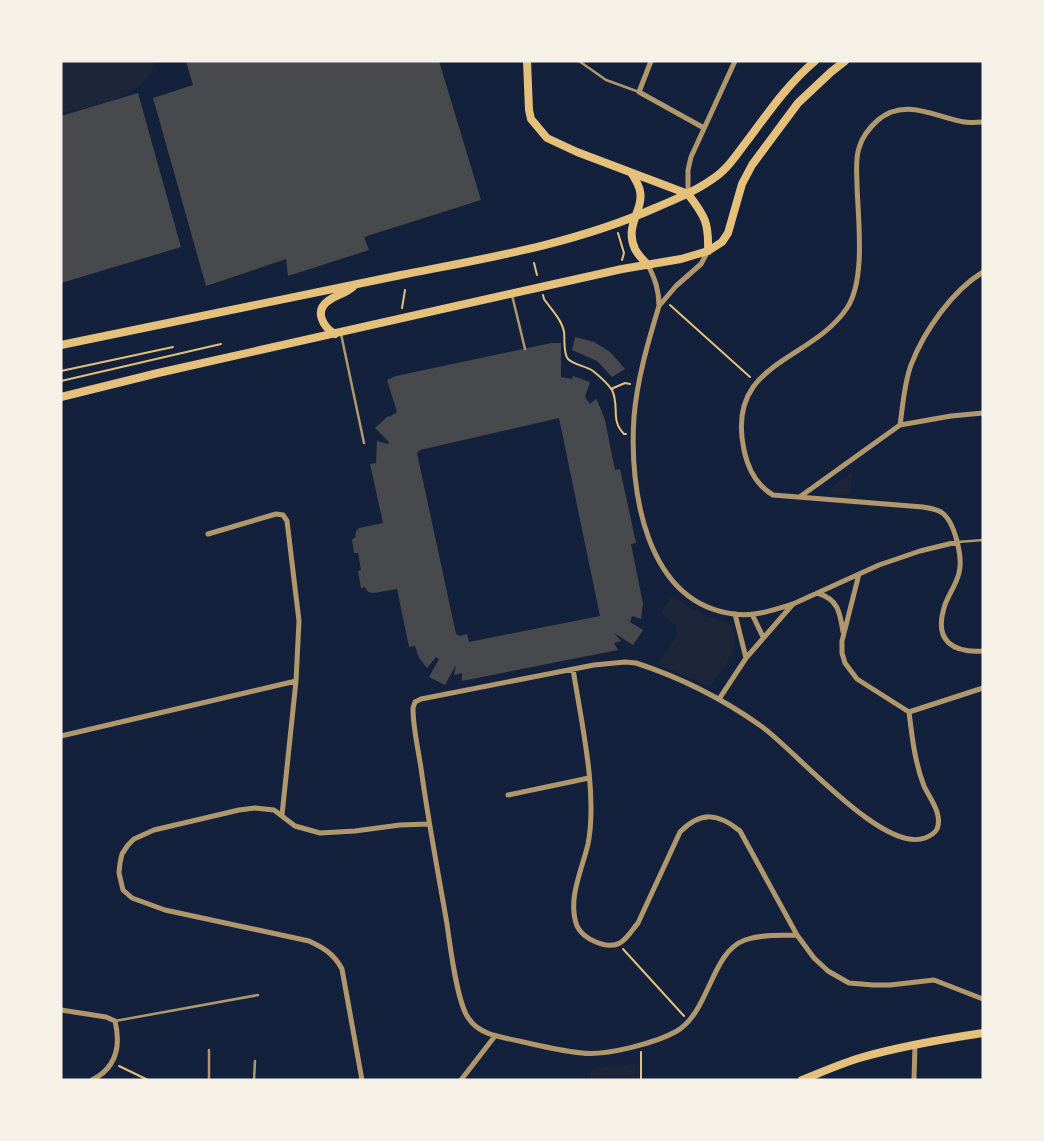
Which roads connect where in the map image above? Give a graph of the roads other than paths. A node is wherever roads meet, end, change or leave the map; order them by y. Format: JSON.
{"nodes":[{"id":1,"x":527,"y":61,"type":"edge"},
{"id":2,"x":579,"y":61,"type":"edge"},
{"id":3,"x":651,"y":61,"type":"edge"},
{"id":4,"x":735,"y":61,"type":"edge"},
{"id":5,"x":815,"y":61,"type":"edge"},
{"id":6,"x":845,"y":61,"type":"edge"},
{"id":7,"x":640,"y":92,"type":"junction"},
{"id":8,"x":983,"y":122,"type":"edge"},
{"id":9,"x":704,"y":128,"type":"junction"},
{"id":10,"x":632,"y":174,"type":"junction"},
{"id":11,"x":688,"y":194,"type":"junction"},
{"id":12,"x":634,"y":218,"type":"junction"},
{"id":13,"x":708,"y":251,"type":"junction"},
{"id":14,"x":648,"y":265,"type":"junction"},
{"id":15,"x":983,"y":272,"type":"edge"},
{"id":16,"x":355,"y":285,"type":"junction"},
{"id":17,"x":512,"y":294,"type":"junction"},
{"id":18,"x":659,"y":306,"type":"junction"},
{"id":19,"x":338,"y":333,"type":"junction"},
{"id":20,"x":61,"y":344,"type":"edge"},
{"id":21,"x":525,"y":349,"type":"dead end"},
{"id":22,"x":61,"y":397,"type":"edge"},
{"id":23,"x":983,"y":413,"type":"edge"},
{"id":24,"x":900,"y":426,"type":"junction"},
{"id":25,"x":364,"y":443,"type":"dead end"},
{"id":26,"x":801,"y":496,"type":"junction"},
{"id":27,"x":208,"y":534,"type":"dead end"},
{"id":28,"x":983,"y":540,"type":"edge"},
{"id":29,"x":957,"y":542,"type":"junction"},
{"id":30,"x":859,"y":574,"type":"junction"},
{"id":31,"x":816,"y":593,"type":"junction"},
{"id":32,"x":793,"y":604,"type":"junction"},
{"id":33,"x":734,"y":614,"type":"junction"},
{"id":34,"x":752,"y":614,"type":"junction"},
{"id":35,"x":843,"y":635,"type":"junction"},
{"id":36,"x":763,"y":637,"type":"junction"},
{"id":37,"x":983,"y":651,"type":"edge"},
{"id":38,"x":746,"y":658,"type":"junction"},
{"id":39,"x":573,"y":669,"type":"junction"},
{"id":40,"x":296,"y":681,"type":"junction"},
{"id":41,"x":983,"y":688,"type":"edge"},
{"id":42,"x":719,"y":699,"type":"junction"},
{"id":43,"x":909,"y":712,"type":"junction"},
{"id":44,"x":61,"y":736,"type":"edge"},
{"id":45,"x":589,"y":778,"type":"junction"},
{"id":46,"x":508,"y":796,"type":"dead end"},
{"id":47,"x":282,"y":815,"type":"junction"},
{"id":48,"x":429,"y":824,"type":"junction"},
{"id":49,"x":797,"y":935,"type":"junction"},
{"id":50,"x":258,"y":995,"type":"dead end"},
{"id":51,"x":983,"y":999,"type":"edge"},
{"id":52,"x":61,"y":1010,"type":"edge"},
{"id":53,"x":115,"y":1021,"type":"junction"},
{"id":54,"x":983,"y":1033,"type":"edge"},
{"id":55,"x":495,"y":1036,"type":"junction"},
{"id":56,"x":915,"y":1045,"type":"junction"},
{"id":57,"x":209,"y":1050,"type":"dead end"},
{"id":58,"x":255,"y":1061,"type":"dead end"},
{"id":59,"x":92,"y":1080,"type":"edge"},
{"id":60,"x":208,"y":1080,"type":"edge"},
{"id":61,"x":254,"y":1080,"type":"edge"},
{"id":62,"x":362,"y":1080,"type":"edge"},
{"id":63,"x":461,"y":1080,"type":"edge"},
{"id":64,"x":802,"y":1080,"type":"edge"},
{"id":65,"x":914,"y":1080,"type":"edge"}],
"edges":[{"from":1,"to":10,"type":"main road"},
{"from":2,"to":7,"type":"lane"},
{"from":3,"to":7,"type":"street"},
{"from":4,"to":9,"type":"street"},
{"from":5,"to":11,"type":"main road"},
{"from":6,"to":13,"type":"main road"},
{"from":7,"to":9,"type":"street"},
{"from":8,"to":26,"type":"street"},
{"from":9,"to":11,"type":"street"},
{"from":10,"to":11,"type":"main road"},
{"from":10,"to":12,"type":"main road"},
{"from":11,"to":12,"type":"main road"},
{"from":11,"to":13,"type":"main road"},
{"from":12,"to":14,"type":"main road"},
{"from":12,"to":16,"type":"main road"},
{"from":13,"to":14,"type":"main road"},
{"from":13,"to":18,"type":"street"},
{"from":14,"to":17,"type":"main road"},
{"from":14,"to":18,"type":"street"},
{"from":15,"to":24,"type":"street"},
{"from":16,"to":19,"type":"main road"},
{"from":16,"to":20,"type":"main road"},
{"from":17,"to":19,"type":"main road"},
{"from":17,"to":21,"type":"lane"},
{"from":18,"to":33,"type":"street"},
{"from":19,"to":22,"type":"main road"},
{"from":19,"to":25,"type":"lane"},
{"from":23,"to":24,"type":"street"},
{"from":24,"to":26,"type":"street"},
{"from":26,"to":29,"type":"street"},
{"from":27,"to":40,"type":"street"},
{"from":28,"to":29,"type":"lane"},
{"from":29,"to":30,"type":"street"},
{"from":29,"to":37,"type":"street"},
{"from":30,"to":31,"type":"street"},
{"from":30,"to":35,"type":"street"},
{"from":31,"to":32,"type":"street"},
{"from":31,"to":35,"type":"street"},
{"from":32,"to":34,"type":"street"},
{"from":32,"to":36,"type":"street"},
{"from":33,"to":34,"type":"street"},
{"from":33,"to":38,"type":"street"},
{"from":34,"to":36,"type":"street"},
{"from":35,"to":43,"type":"street"},
{"from":36,"to":38,"type":"street"},
{"from":38,"to":42,"type":"street"},
{"from":39,"to":42,"type":"street"},
{"from":39,"to":45,"type":"street"},
{"from":39,"to":48,"type":"street"},
{"from":40,"to":44,"type":"street"},
{"from":40,"to":47,"type":"street"},
{"from":41,"to":43,"type":"street"},
{"from":42,"to":43,"type":"street"},
{"from":45,"to":46,"type":"street"},
{"from":45,"to":49,"type":"street"},
{"from":47,"to":48,"type":"street"},
{"from":47,"to":62,"type":"street"},
{"from":48,"to":55,"type":"street"},
{"from":49,"to":51,"type":"street"},
{"from":49,"to":55,"type":"street"},
{"from":50,"to":53,"type":"lane"},
{"from":52,"to":53,"type":"street"},
{"from":53,"to":59,"type":"street"},
{"from":54,"to":56,"type":"main road"},
{"from":55,"to":63,"type":"street"},
{"from":56,"to":64,"type":"main road"},
{"from":56,"to":65,"type":"street"},
{"from":57,"to":60,"type":"lane"},
{"from":58,"to":61,"type":"lane"}]}
